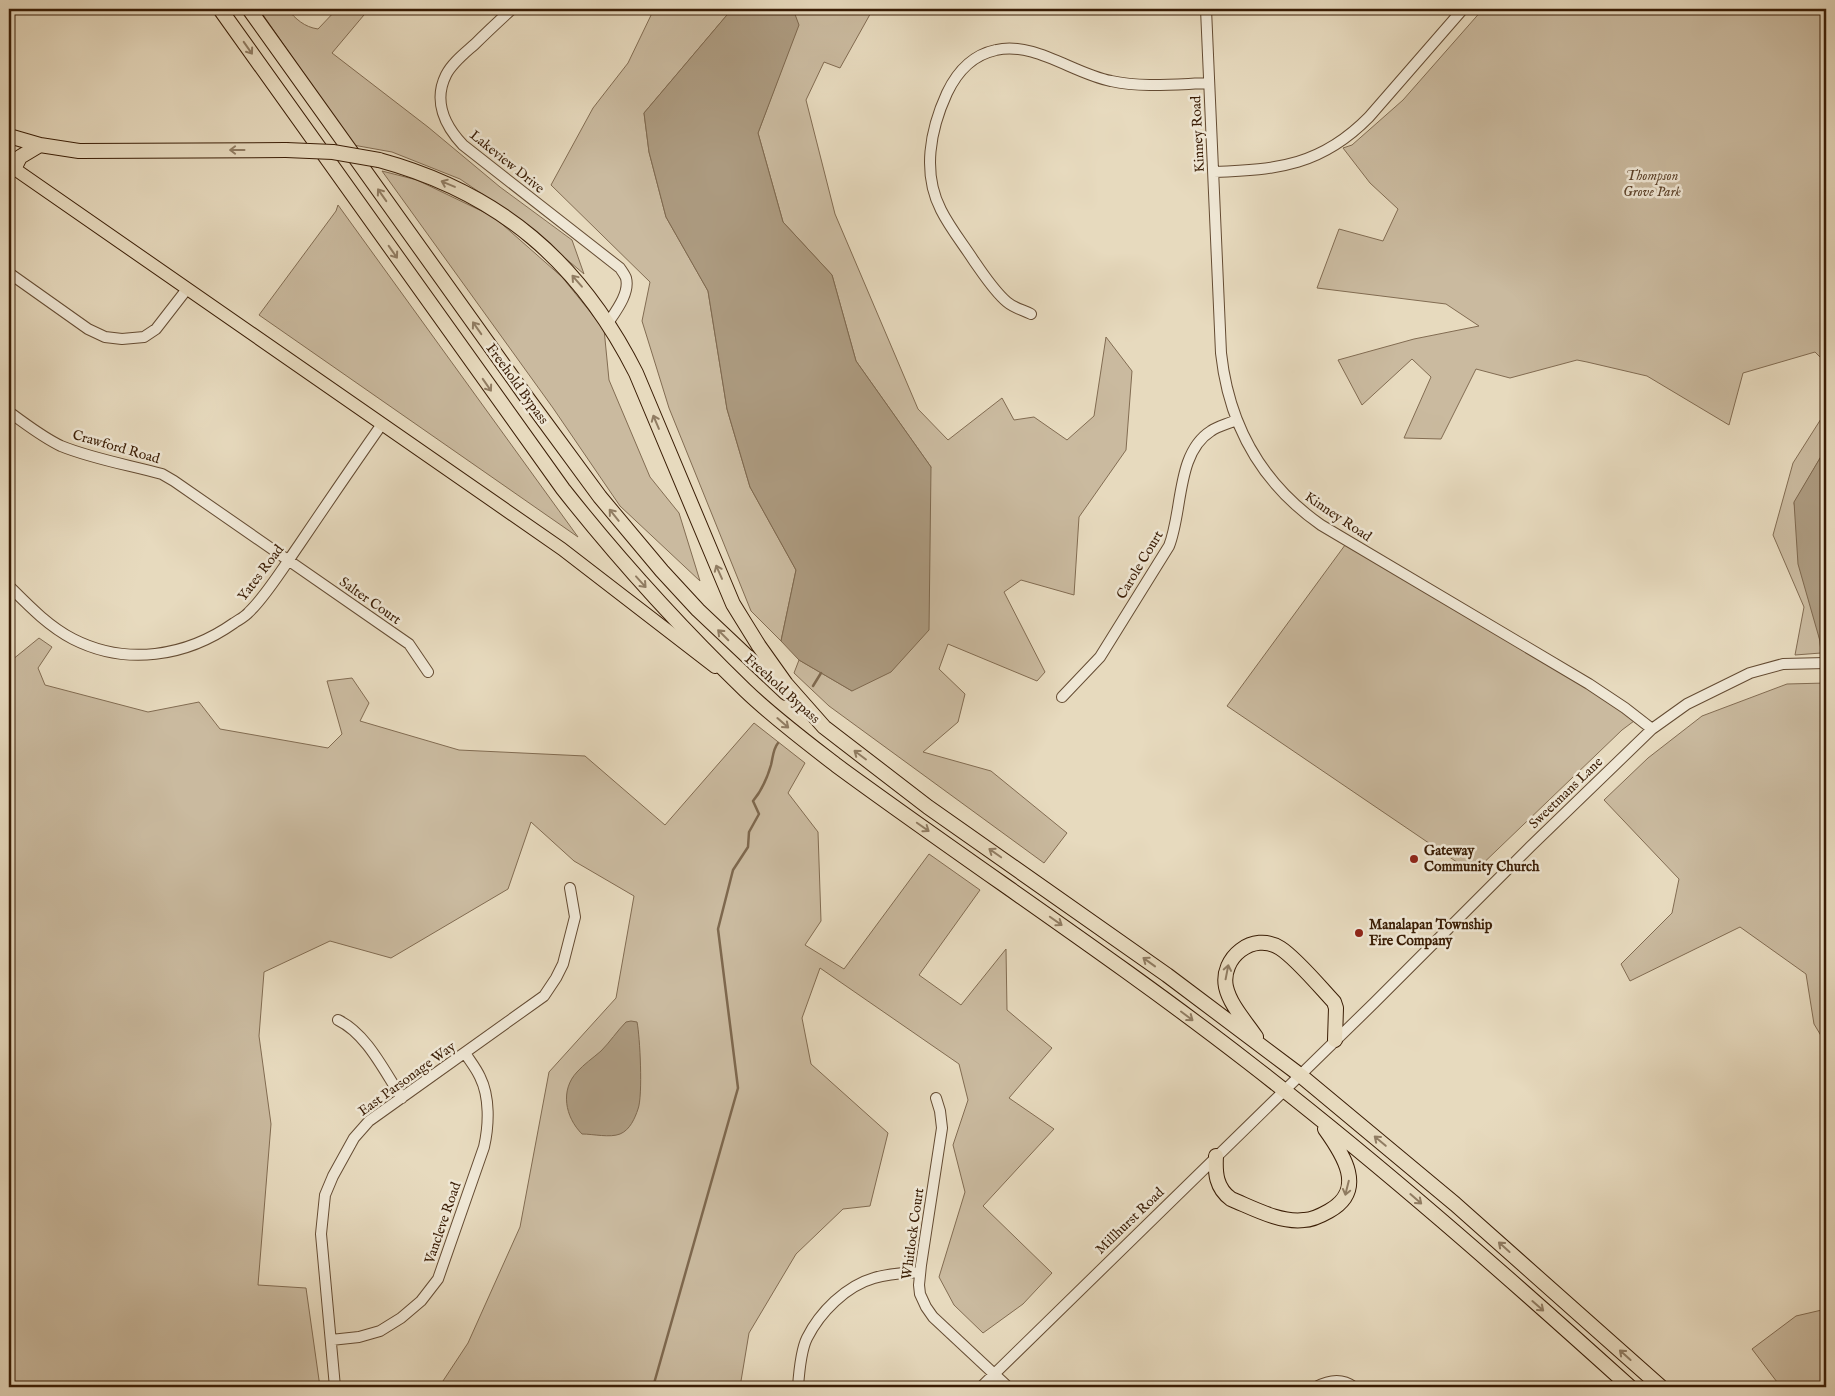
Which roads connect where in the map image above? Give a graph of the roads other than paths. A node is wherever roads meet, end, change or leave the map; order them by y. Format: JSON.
{"nodes":[{"id":1,"x":220,"y":9,"type":"edge"},
{"id":2,"x":249,"y":9,"type":"edge"},
{"id":3,"x":512,"y":9,"type":"edge"},
{"id":4,"x":1206,"y":9,"type":"edge"},
{"id":5,"x":1463,"y":9,"type":"edge"},
{"id":6,"x":1210,"y":83,"type":"junction"},
{"id":7,"x":9,"y":136,"type":"edge"},
{"id":8,"x":40,"y":145,"type":"junction"},
{"id":9,"x":12,"y":167,"type":"edge"},
{"id":10,"x":1214,"y":172,"type":"junction"},
{"id":11,"x":9,"y":273,"type":"edge"},
{"id":12,"x":187,"y":289,"type":"junction"},
{"id":13,"x":1031,"y":314,"type":"dead end"},
{"id":14,"x":608,"y":323,"type":"junction"},
{"id":15,"x":9,"y":412,"type":"edge"},
{"id":16,"x":1236,"y":420,"type":"junction"},
{"id":17,"x":382,"y":424,"type":"junction"},
{"id":18,"x":288,"y":561,"type":"junction"},
{"id":19,"x":9,"y":586,"type":"edge"},
{"id":20,"x":1826,"y":663,"type":"edge"},
{"id":21,"x":428,"y":672,"type":"dead end"},
{"id":22,"x":746,"y":691,"type":"junction"},
{"id":23,"x":1062,"y":698,"type":"dead end"},
{"id":24,"x":824,"y":727,"type":"junction"},
{"id":25,"x":1652,"y":729,"type":"junction"},
{"id":26,"x":570,"y":888,"type":"dead end"},
{"id":27,"x":338,"y":1020,"type":"dead end"},
{"id":28,"x":1336,"y":1040,"type":"junction"},
{"id":29,"x":1262,"y":1046,"type":"junction"},
{"id":30,"x":465,"y":1053,"type":"junction"},
{"id":31,"x":1300,"y":1075,"type":"junction"},
{"id":32,"x":1284,"y":1090,"type":"junction"},
{"id":33,"x":402,"y":1098,"type":"junction"},
{"id":34,"x":936,"y":1098,"type":"dead end"},
{"id":35,"x":1314,"y":1115,"type":"junction"},
{"id":36,"x":1216,"y":1156,"type":"junction"},
{"id":37,"x":920,"y":1272,"type":"junction"},
{"id":38,"x":331,"y":1340,"type":"junction"},
{"id":39,"x":994,"y":1374,"type":"junction"},
{"id":40,"x":335,"y":1387,"type":"edge"},
{"id":41,"x":798,"y":1387,"type":"edge"},
{"id":42,"x":981,"y":1387,"type":"edge"},
{"id":43,"x":1008,"y":1387,"type":"edge"},
{"id":44,"x":1316,"y":1387,"type":"edge"},
{"id":45,"x":1354,"y":1387,"type":"edge"},
{"id":46,"x":1630,"y":1387,"type":"edge"},
{"id":47,"x":1662,"y":1387,"type":"edge"}],
"edges":[{"from":1,"to":22,"type":"highway","name":"Freehold Bypass","one_way":true},
{"from":24,"to":2,"type":"highway","name":"Freehold Bypass","one_way":true},
{"from":3,"to":14,"type":"street","name":"Lakeview Drive"},
{"from":4,"to":6,"type":"street","name":"Kinney Road"},
{"from":5,"to":10,"type":"street"},
{"from":6,"to":10,"type":"street","name":"Kinney Road"},
{"from":6,"to":13,"type":"street"},
{"from":7,"to":8,"type":"highway"},
{"from":8,"to":9,"type":"highway"},
{"from":14,"to":8,"type":"highway","one_way":true,"bridge":true},
{"from":9,"to":12,"type":"main road"},
{"from":10,"to":16,"type":"street","name":"Kinney Road"},
{"from":11,"to":12,"type":"street"},
{"from":12,"to":17,"type":"main road"},
{"from":24,"to":14,"type":"highway","one_way":true},
{"from":15,"to":18,"type":"street","name":"Crawford Road"},
{"from":16,"to":23,"type":"street","name":"Carole Court"},
{"from":16,"to":25,"type":"street","name":"Kinney Road"},
{"from":17,"to":18,"type":"street","name":"Yates Road"},
{"from":17,"to":22,"type":"main road"},
{"from":18,"to":19,"type":"street","name":"Yates Road"},
{"from":18,"to":21,"type":"street","name":"Salter Court"},
{"from":20,"to":25,"type":"street","name":"Sweetmans Lane"},
{"from":22,"to":32,"type":"highway","name":"Freehold Bypass","one_way":true},
{"from":29,"to":24,"type":"highway","one_way":true},
{"from":25,"to":28,"type":"street","name":"Sweetmans Lane"},
{"from":26,"to":30,"type":"street","name":"East Parsonage Way"},
{"from":27,"to":33,"type":"street"},
{"from":29,"to":28,"type":"highway","one_way":true},
{"from":28,"to":31,"type":"street","name":"Sweetmans Lane"},
{"from":29,"to":31,"type":"highway"},
{"from":30,"to":33,"type":"street","name":"East Parsonage Way"},
{"from":30,"to":38,"type":"street","name":"Vancleve Road"},
{"from":31,"to":32,"type":"street","name":"Millhurst Road"},
{"from":47,"to":31,"type":"highway","one_way":true},
{"from":32,"to":35,"type":"highway"},
{"from":32,"to":36,"type":"street","name":"Millhurst Road"},
{"from":33,"to":38,"type":"street","name":"East Parsonage Way"},
{"from":34,"to":37,"type":"street","name":"Whitlock Court"},
{"from":35,"to":36,"type":"highway","one_way":true},
{"from":35,"to":46,"type":"highway","one_way":true},
{"from":36,"to":39,"type":"street","name":"Millhurst Road"},
{"from":37,"to":39,"type":"street","name":"Whitlock Court"},
{"from":37,"to":41,"type":"street"},
{"from":38,"to":40,"type":"street","name":"East Parsonage Way"},
{"from":39,"to":42,"type":"street","name":"Millhurst Road"},
{"from":39,"to":43,"type":"street","name":"Whitlock Court"},
{"from":44,"to":45,"type":"street"}]}
